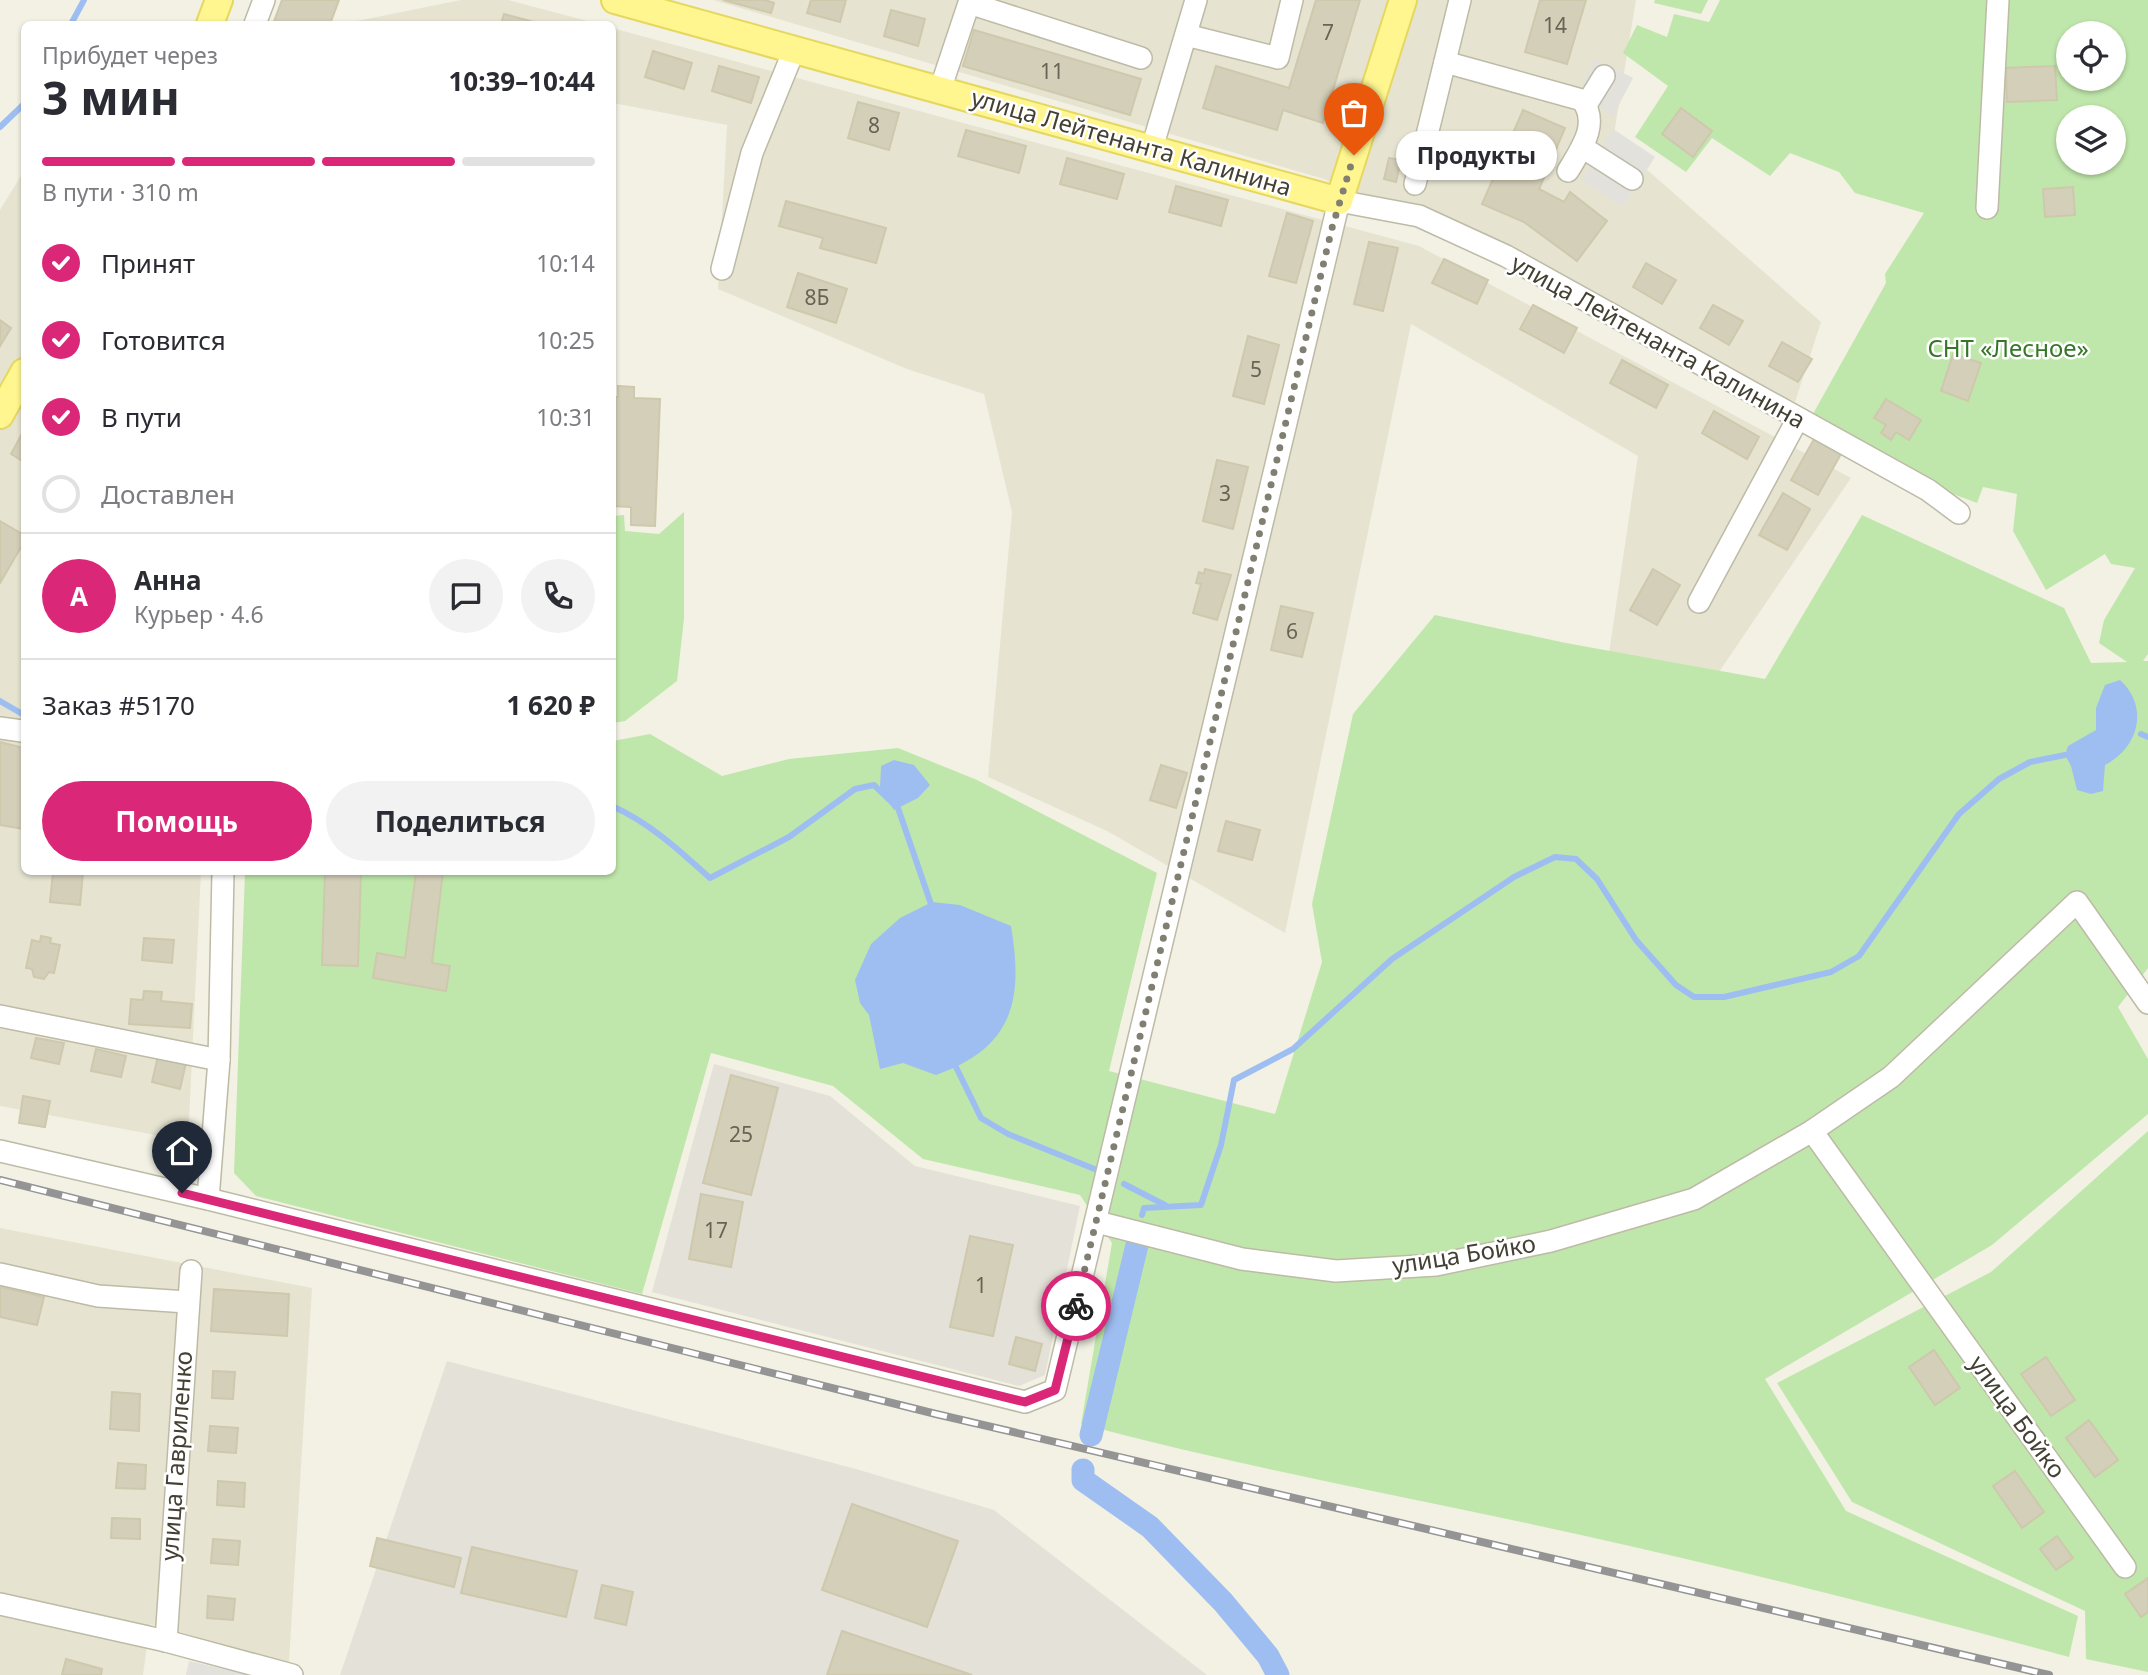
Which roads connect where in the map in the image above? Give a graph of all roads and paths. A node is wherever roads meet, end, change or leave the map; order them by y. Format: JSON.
{"nodes":[{"id":1,"x":219,"y":0,"type":"edge"},
{"id":2,"x":264,"y":0,"type":"edge"},
{"id":3,"x":615,"y":0,"type":"edge"},
{"id":4,"x":1196,"y":0,"type":"edge"},
{"id":5,"x":1292,"y":0,"type":"edge"},
{"id":6,"x":1403,"y":0,"type":"edge"},
{"id":7,"x":1460,"y":0,"type":"edge"},
{"id":8,"x":1998,"y":0,"type":"edge"},
{"id":9,"x":211,"y":21,"type":"edge"},
{"id":10,"x":256,"y":21,"type":"edge"},
{"id":11,"x":1186,"y":35,"type":"junction"},
{"id":12,"x":794,"y":50,"type":"junction"},
{"id":13,"x":1141,"y":58,"type":"dead end"},
{"id":14,"x":1445,"y":62,"type":"junction"},
{"id":15,"x":1604,"y":76,"type":"dead end"},
{"id":16,"x":940,"y":90,"type":"junction"},
{"id":17,"x":1586,"y":106,"type":"junction"},
{"id":18,"x":1582,"y":147,"type":"junction"},
{"id":19,"x":1152,"y":148,"type":"junction"},
{"id":20,"x":1568,"y":171,"type":"dead end"},
{"id":21,"x":1632,"y":179,"type":"dead end"},
{"id":22,"x":1415,"y":184,"type":"dead end"},
{"id":23,"x":1339,"y":201,"type":"junction"},
{"id":24,"x":1987,"y":208,"type":"dead end"},
{"id":25,"x":722,"y":269,"type":"dead end"},
{"id":26,"x":21,"y":377,"type":"edge"},
{"id":27,"x":0,"y":415,"type":"edge"},
{"id":28,"x":1797,"y":420,"type":"junction"},
{"id":29,"x":1959,"y":513,"type":"dead end"},
{"id":30,"x":1699,"y":602,"type":"dead end"},
{"id":31,"x":0,"y":727,"type":"edge"},
{"id":32,"x":21,"y":731,"type":"edge"},
{"id":33,"x":223,"y":875,"type":"edge"},
{"id":34,"x":2148,"y":1003,"type":"edge"},
{"id":35,"x":0,"y":1016,"type":"edge"},
{"id":36,"x":219,"y":1060,"type":"junction"},
{"id":37,"x":1812,"y":1131,"type":"junction"},
{"id":38,"x":0,"y":1151,"type":"edge"},
{"id":39,"x":208,"y":1199,"type":"junction"},
{"id":40,"x":1097,"y":1222,"type":"junction"},
{"id":41,"x":191,"y":1271,"type":"dead end"},
{"id":42,"x":0,"y":1274,"type":"edge"},
{"id":43,"x":187,"y":1303,"type":"junction"},
{"id":44,"x":2125,"y":1567,"type":"dead end"},
{"id":45,"x":0,"y":1604,"type":"edge"},
{"id":46,"x":166,"y":1641,"type":"junction"},
{"id":47,"x":292,"y":1675,"type":"edge"}],
"edges":[{"from":1,"to":9,"type":"main road"},
{"from":2,"to":10,"type":"street"},
{"from":3,"to":12,"type":"main road","name":"улица Лейтенанта Калинина"},
{"from":4,"to":11,"type":"street"},
{"from":5,"to":11,"type":"street"},
{"from":6,"to":23,"type":"main road"},
{"from":7,"to":14,"type":"street"},
{"from":8,"to":24,"type":"street"},
{"from":11,"to":19,"type":"street"},
{"from":12,"to":16,"type":"main road","name":"улица Лейтенанта Калинина"},
{"from":12,"to":25,"type":"street"},
{"from":13,"to":16,"type":"street"},
{"from":14,"to":17,"type":"street"},
{"from":14,"to":22,"type":"street"},
{"from":15,"to":17,"type":"street"},
{"from":16,"to":19,"type":"main road","name":"улица Лейтенанта Калинина"},
{"from":17,"to":18,"type":"street"},
{"from":18,"to":20,"type":"street"},
{"from":18,"to":21,"type":"street"},
{"from":19,"to":23,"type":"main road","name":"улица Лейтенанта Калинина"},
{"from":23,"to":28,"type":"street","name":"улица Лейтенанта Калинина"},
{"from":23,"to":40,"type":"street"},
{"from":26,"to":27,"type":"main road"},
{"from":28,"to":29,"type":"street","name":"улица Лейтенанта Калинина"},
{"from":28,"to":30,"type":"street"},
{"from":31,"to":32,"type":"street"},
{"from":33,"to":36,"type":"street"},
{"from":34,"to":37,"type":"street","name":"улица Бойко"},
{"from":35,"to":36,"type":"street"},
{"from":36,"to":39,"type":"street"},
{"from":37,"to":40,"type":"street","name":"улица Бойко"},
{"from":37,"to":44,"type":"street","name":"улица Бойко"},
{"from":38,"to":39,"type":"street"},
{"from":39,"to":40,"type":"street"},
{"from":41,"to":43,"type":"street","name":"улица Гавриленко"},
{"from":42,"to":43,"type":"street"},
{"from":43,"to":46,"type":"street","name":"улица Гавриленко"},
{"from":45,"to":46,"type":"street"},
{"from":46,"to":47,"type":"street"}]}
